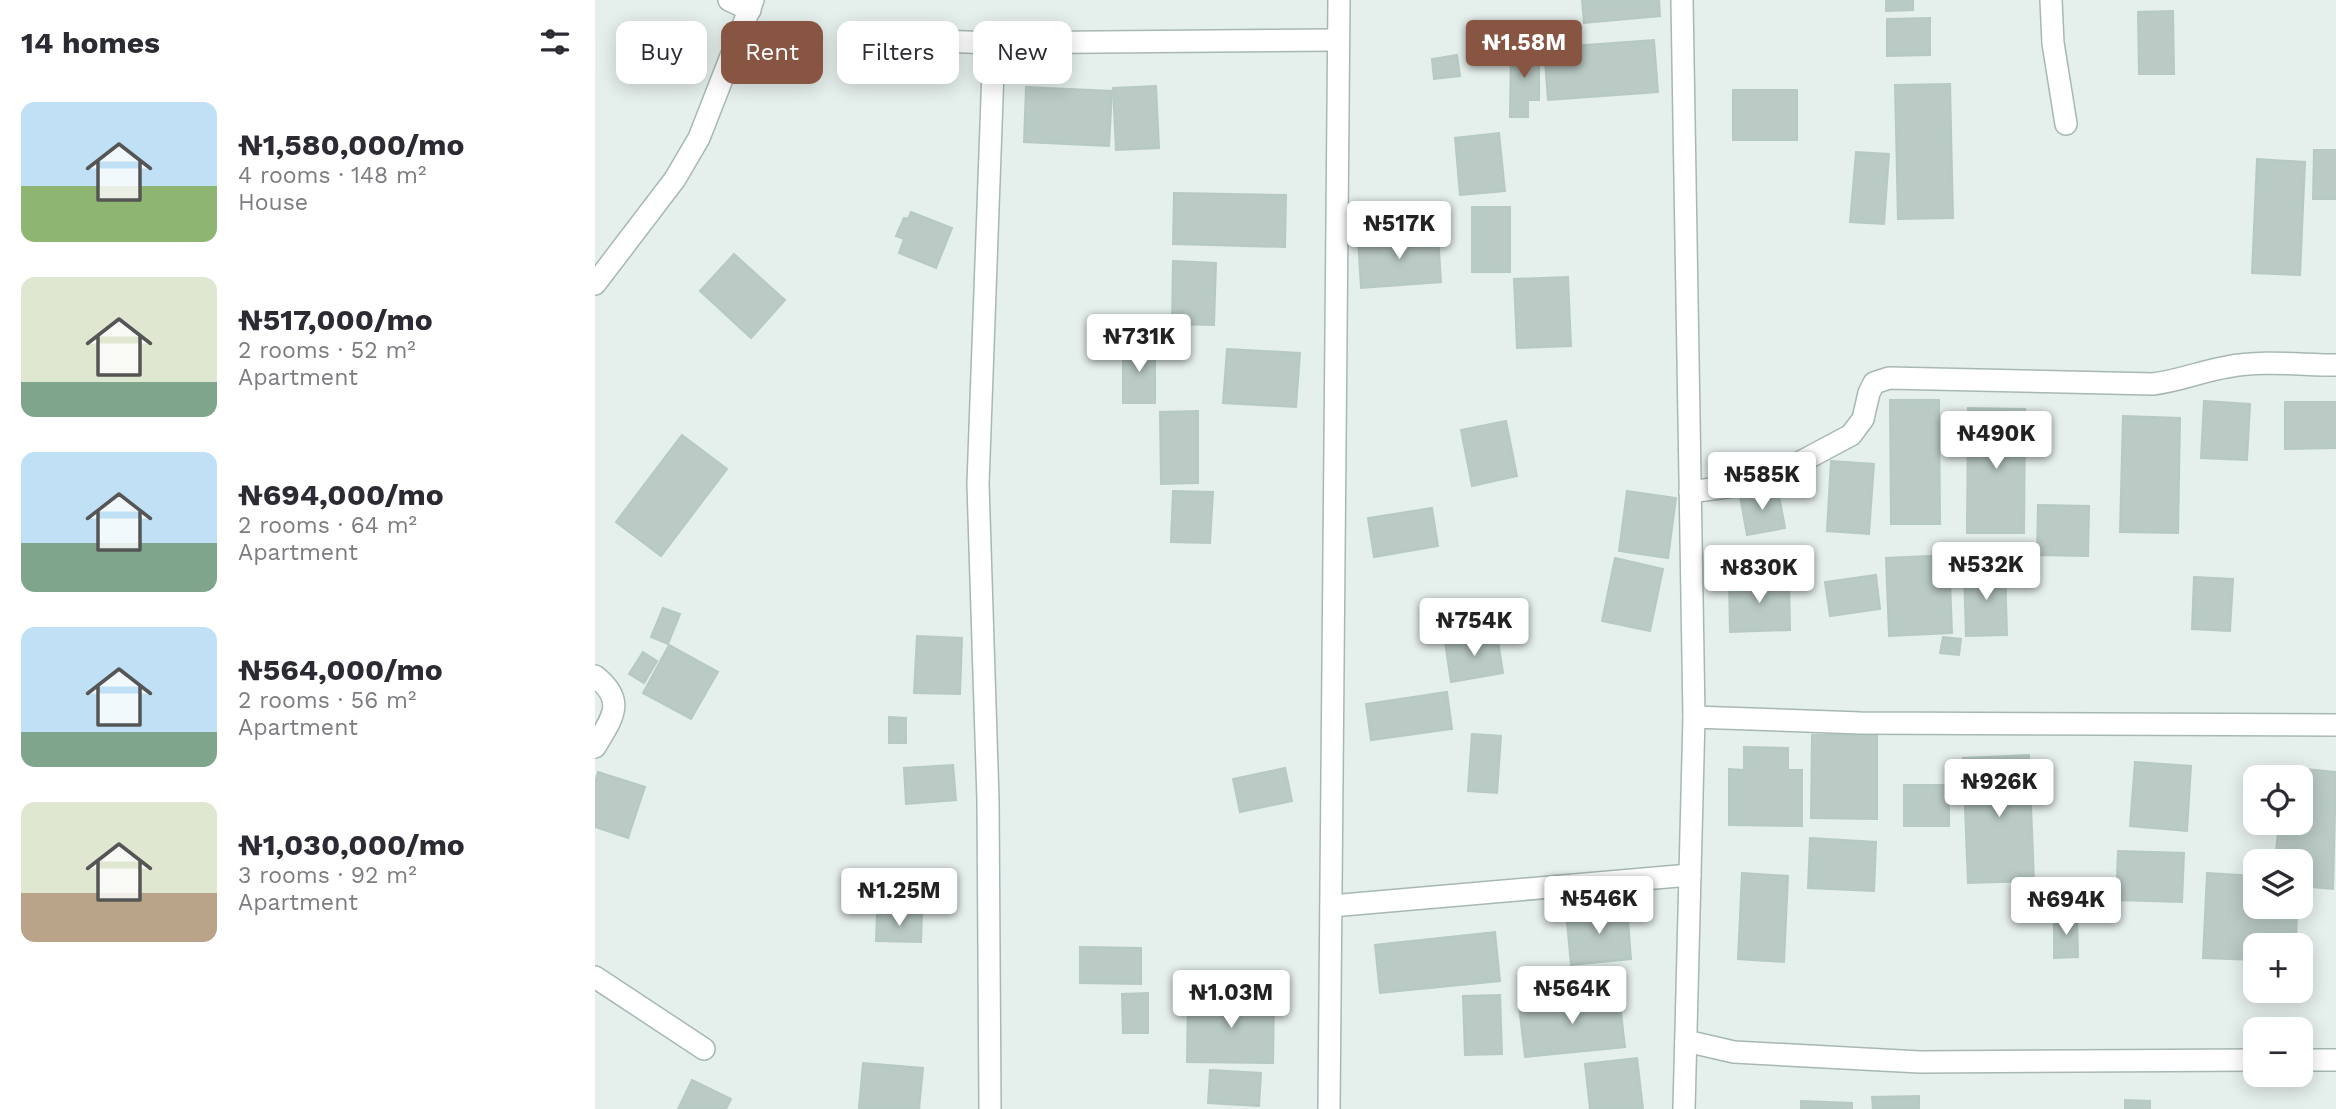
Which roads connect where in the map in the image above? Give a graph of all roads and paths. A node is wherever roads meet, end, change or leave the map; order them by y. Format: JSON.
{"nodes":[{"id":1,"x":729,"y":0,"type":"edge"},
{"id":2,"x":1339,"y":0,"type":"edge"},
{"id":3,"x":1682,"y":0,"type":"edge"},
{"id":4,"x":2052,"y":0,"type":"edge"},
{"id":5,"x":751,"y":5,"type":"edge"},
{"id":6,"x":1338,"y":40,"type":"junction"},
{"id":7,"x":1072,"y":42,"type":"edge"},
{"id":8,"x":993,"y":84,"type":"edge"},
{"id":9,"x":2066,"y":124,"type":"dead end"},
{"id":10,"x":595,"y":284,"type":"edge"},
{"id":11,"x":2336,"y":365,"type":"edge"},
{"id":12,"x":1690,"y":492,"type":"junction"},
{"id":13,"x":595,"y":676,"type":"edge"},
{"id":14,"x":1694,"y":717,"type":"junction"},
{"id":15,"x":2336,"y":725,"type":"edge"},
{"id":16,"x":595,"y":747,"type":"edge"},
{"id":17,"x":1690,"y":875,"type":"junction"},
{"id":18,"x":1331,"y":906,"type":"junction"},
{"id":19,"x":595,"y":977,"type":"edge"},
{"id":20,"x":1686,"y":1041,"type":"junction"},
{"id":21,"x":704,"y":1049,"type":"dead end"},
{"id":22,"x":2243,"y":1060,"type":"edge"},
{"id":23,"x":2313,"y":1060,"type":"edge"},
{"id":24,"x":2336,"y":1060,"type":"edge"},
{"id":25,"x":990,"y":1109,"type":"edge"},
{"id":26,"x":1329,"y":1109,"type":"edge"},
{"id":27,"x":1684,"y":1109,"type":"edge"}],
"edges":[{"from":1,"to":5,"type":"street"},
{"from":2,"to":6,"type":"street"},
{"from":3,"to":12,"type":"street"},
{"from":4,"to":9,"type":"street"},
{"from":5,"to":10,"type":"street"},
{"from":6,"to":7,"type":"street"},
{"from":6,"to":18,"type":"street"},
{"from":8,"to":25,"type":"street"},
{"from":11,"to":12,"type":"street"},
{"from":12,"to":14,"type":"street"},
{"from":13,"to":16,"type":"street"},
{"from":14,"to":15,"type":"street"},
{"from":14,"to":17,"type":"street"},
{"from":17,"to":18,"type":"street"},
{"from":17,"to":20,"type":"street"},
{"from":18,"to":26,"type":"street"},
{"from":19,"to":21,"type":"street"},
{"from":20,"to":22,"type":"street"},
{"from":20,"to":27,"type":"street"},
{"from":23,"to":24,"type":"street"}]}
